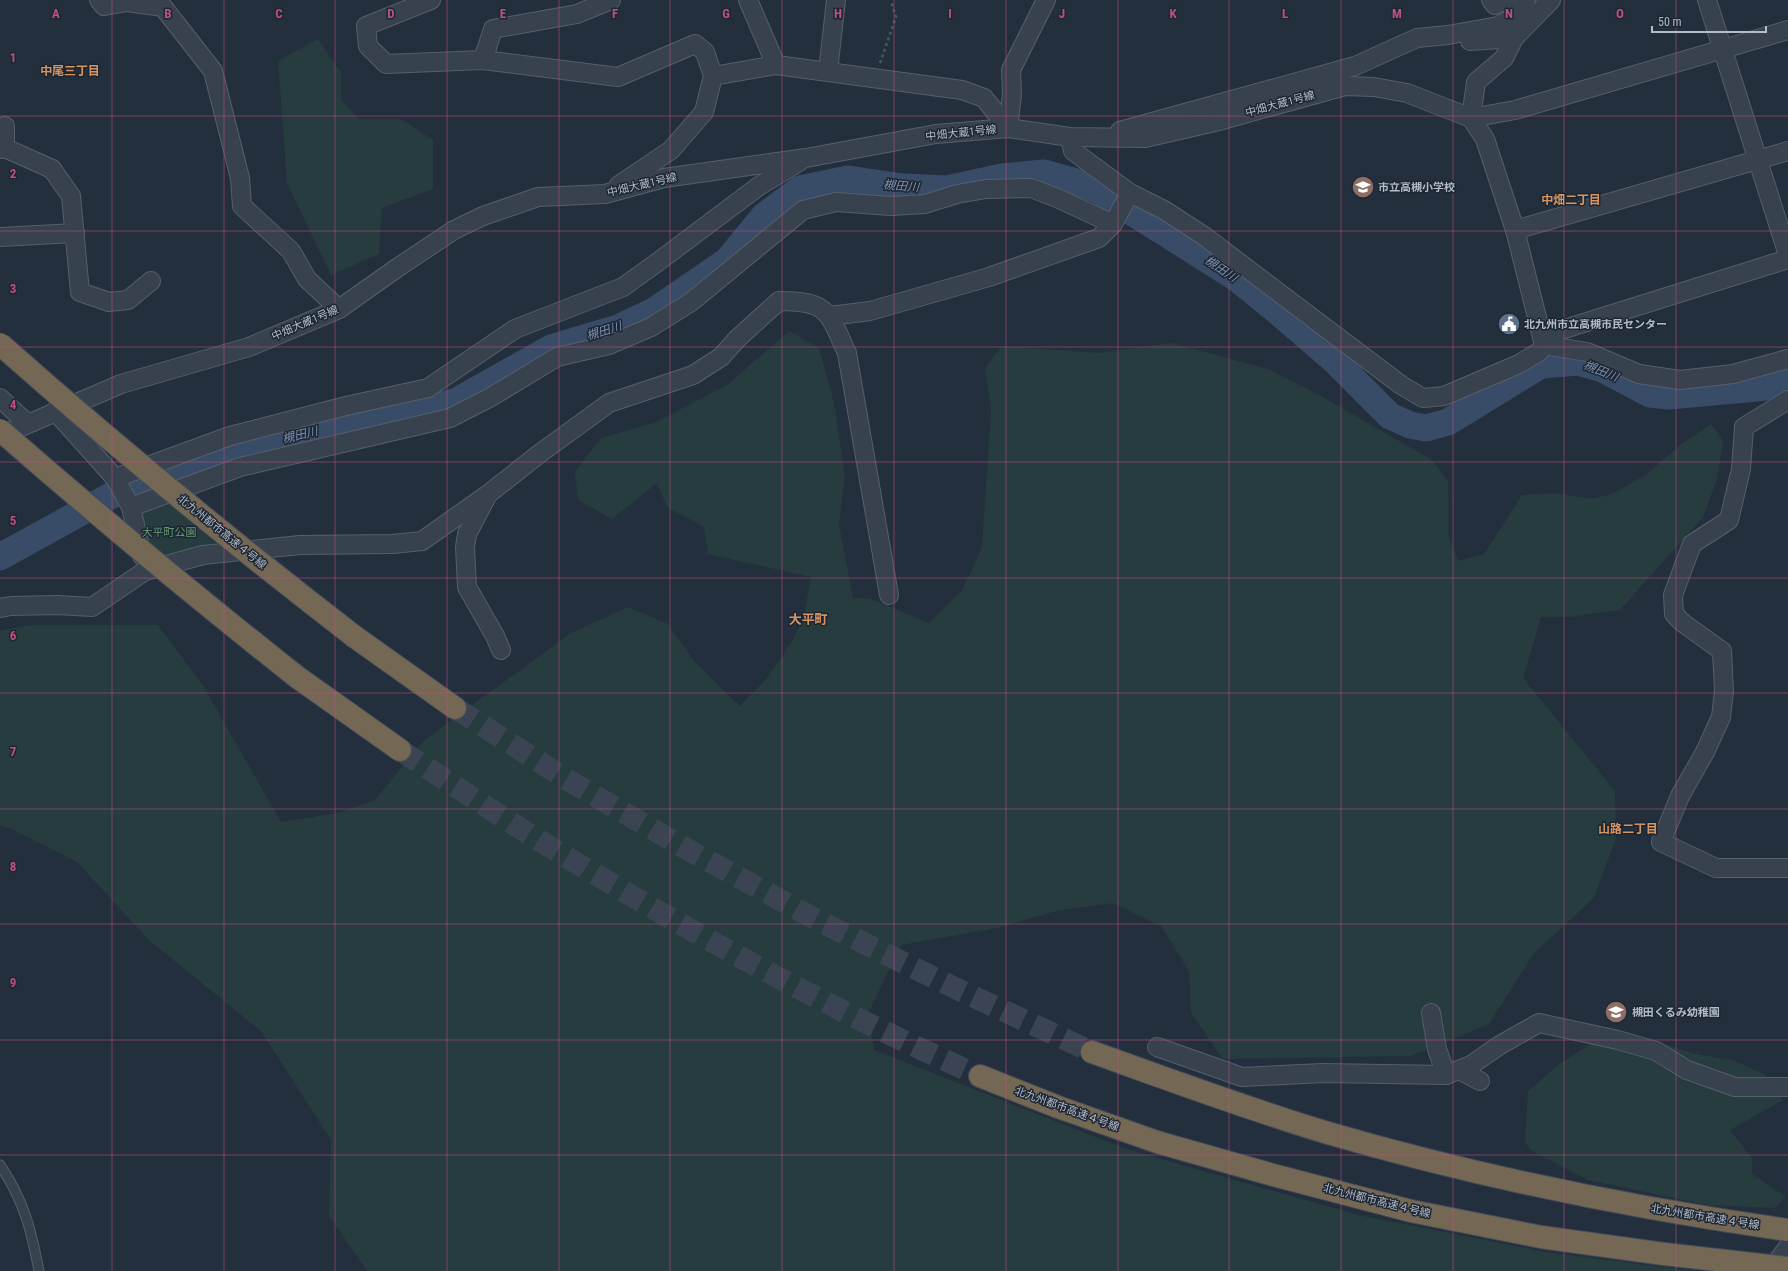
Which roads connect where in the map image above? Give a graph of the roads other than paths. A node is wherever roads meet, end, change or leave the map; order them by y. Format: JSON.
{"nodes":[{"id":1,"x":99,"y":0,"type":"edge"},
{"id":2,"x":431,"y":0,"type":"edge"},
{"id":3,"x":611,"y":0,"type":"edge"},
{"id":4,"x":748,"y":0,"type":"edge"},
{"id":5,"x":836,"y":0,"type":"edge"},
{"id":6,"x":1046,"y":0,"type":"edge"},
{"id":7,"x":1491,"y":0,"type":"edge"},
{"id":8,"x":1505,"y":0,"type":"edge"},
{"id":9,"x":1526,"y":0,"type":"edge"},
{"id":10,"x":1551,"y":0,"type":"edge"},
{"id":11,"x":1706,"y":0,"type":"edge"},
{"id":12,"x":1788,"y":30,"type":"edge"},
{"id":13,"x":1448,"y":35,"type":"junction"},
{"id":14,"x":1514,"y":38,"type":"junction"},
{"id":15,"x":1722,"y":49,"type":"junction"},
{"id":16,"x":483,"y":60,"type":"junction"},
{"id":17,"x":776,"y":65,"type":"junction"},
{"id":18,"x":828,"y":71,"type":"junction"},
{"id":19,"x":713,"y":76,"type":"junction"},
{"id":20,"x":1471,"y":118,"type":"junction"},
{"id":21,"x":5,"y":126,"type":"dead end"},
{"id":22,"x":1008,"y":128,"type":"junction"},
{"id":23,"x":1070,"y":137,"type":"junction"},
{"id":24,"x":1093,"y":137,"type":"junction"},
{"id":25,"x":3,"y":149,"type":"edge"},
{"id":26,"x":1788,"y":151,"type":"edge"},
{"id":27,"x":806,"y":158,"type":"junction"},
{"id":28,"x":1758,"y":159,"type":"junction"},
{"id":29,"x":1130,"y":193,"type":"junction"},
{"id":30,"x":604,"y":194,"type":"junction"},
{"id":31,"x":1114,"y":222,"type":"junction"},
{"id":32,"x":1515,"y":230,"type":"junction"},
{"id":33,"x":74,"y":233,"type":"junction"},
{"id":34,"x":0,"y":237,"type":"edge"},
{"id":35,"x":1788,"y":255,"type":"edge"},
{"id":36,"x":1788,"y":259,"type":"edge"},
{"id":37,"x":151,"y":281,"type":"dead end"},
{"id":38,"x":339,"y":309,"type":"junction"},
{"id":39,"x":830,"y":316,"type":"junction"},
{"id":40,"x":1543,"y":340,"type":"junction"},
{"id":41,"x":0,"y":344,"type":"edge"},
{"id":42,"x":1788,"y":359,"type":"edge"},
{"id":43,"x":0,"y":398,"type":"edge"},
{"id":44,"x":1788,"y":400,"type":"edge"},
{"id":45,"x":55,"y":411,"type":"junction"},
{"id":46,"x":27,"y":423,"type":"junction"},
{"id":47,"x":0,"y":430,"type":"edge"},
{"id":48,"x":0,"y":436,"type":"edge"},
{"id":49,"x":115,"y":478,"type":"junction"},
{"id":50,"x":488,"y":495,"type":"junction"},
{"id":51,"x":130,"y":507,"type":"junction"},
{"id":52,"x":145,"y":571,"type":"junction"},
{"id":53,"x":889,"y":596,"type":"dead end"},
{"id":54,"x":0,"y":608,"type":"edge"},
{"id":55,"x":500,"y":650,"type":"dead end"},
{"id":56,"x":455,"y":708,"type":"tunnel mouth"},
{"id":57,"x":400,"y":750,"type":"tunnel mouth"},
{"id":58,"x":1788,"y":868,"type":"edge"},
{"id":59,"x":1431,"y":1013,"type":"dead end"},
{"id":60,"x":1157,"y":1047,"type":"dead end"},
{"id":61,"x":1092,"y":1052,"type":"tunnel mouth"},
{"id":62,"x":1452,"y":1072,"type":"junction"},
{"id":63,"x":980,"y":1076,"type":"tunnel mouth"},
{"id":64,"x":1480,"y":1081,"type":"dead end"},
{"id":65,"x":1788,"y":1088,"type":"edge"},
{"id":66,"x":0,"y":1165,"type":"edge"},
{"id":67,"x":1788,"y":1230,"type":"edge"},
{"id":68,"x":1788,"y":1247,"type":"edge"},
{"id":69,"x":1788,"y":1268,"type":"edge"},
{"id":70,"x":39,"y":1271,"type":"edge"},
{"id":71,"x":1770,"y":1271,"type":"edge"}],
"edges":[{"from":1,"to":38,"type":"street"},
{"from":2,"to":16,"type":"street"},
{"from":3,"to":16,"type":"street"},
{"from":4,"to":17,"type":"street"},
{"from":5,"to":18,"type":"street"},
{"from":6,"to":22,"type":"street"},
{"from":7,"to":8,"type":"street"},
{"from":9,"to":13,"type":"street"},
{"from":10,"to":14,"type":"street"},
{"from":11,"to":15,"type":"street"},
{"from":12,"to":15,"type":"street"},
{"from":13,"to":14,"type":"street"},
{"from":13,"to":24,"type":"street"},
{"from":14,"to":20,"type":"street"},
{"from":15,"to":20,"type":"street"},
{"from":15,"to":28,"type":"street"},
{"from":16,"to":19,"type":"street"},
{"from":17,"to":18,"type":"street"},
{"from":17,"to":19,"type":"street"},
{"from":18,"to":22,"type":"street"},
{"from":19,"to":30,"type":"street"},
{"from":20,"to":24,"type":"street","name":"中畑大蔵1号線"},
{"from":20,"to":32,"type":"street"},
{"from":21,"to":25,"type":"street"},
{"from":22,"to":23,"type":"street","name":"中畑大蔵1号線"},
{"from":22,"to":27,"type":"street","name":"中畑大蔵1号線"},
{"from":23,"to":24,"type":"street","name":"中畑大蔵1号線"},
{"from":23,"to":29,"type":"street"},
{"from":25,"to":33,"type":"street"},
{"from":26,"to":28,"type":"street"},
{"from":27,"to":30,"type":"street","name":"中畑大蔵1号線"},
{"from":27,"to":49,"type":"street"},
{"from":28,"to":32,"type":"street"},
{"from":28,"to":35,"type":"street"},
{"from":29,"to":31,"type":"street"},
{"from":29,"to":40,"type":"street"},
{"from":30,"to":38,"type":"street","name":"中畑大蔵1号線"},
{"from":31,"to":39,"type":"street"},
{"from":31,"to":51,"type":"street"},
{"from":32,"to":40,"type":"street"},
{"from":33,"to":34,"type":"street"},
{"from":33,"to":37,"type":"street"},
{"from":36,"to":40,"type":"street"},
{"from":38,"to":45,"type":"street","name":"中畑大蔵1号線"},
{"from":39,"to":50,"type":"street"},
{"from":39,"to":53,"type":"street"},
{"from":40,"to":42,"type":"street"},
{"from":41,"to":56,"type":"highway","name":"北九州都市高速４号線","bridge":true},
{"from":43,"to":46,"type":"street"},
{"from":44,"to":58,"type":"street"},
{"from":45,"to":46,"type":"street","name":"中畑大蔵1号線"},
{"from":45,"to":49,"type":"street"},
{"from":46,"to":48,"type":"street","name":"中畑大蔵1号線"},
{"from":47,"to":57,"type":"highway","bridge":true},
{"from":49,"to":51,"type":"street"},
{"from":50,"to":52,"type":"street"},
{"from":50,"to":55,"type":"street"},
{"from":51,"to":52,"type":"street"},
{"from":52,"to":54,"type":"street"},
{"from":59,"to":62,"type":"street"},
{"from":60,"to":62,"type":"street"},
{"from":61,"to":67,"type":"highway","name":"北九州都市高速４号線"},
{"from":62,"to":64,"type":"street"},
{"from":62,"to":65,"type":"street"},
{"from":63,"to":69,"type":"highway","name":"北九州都市高速４号線","bridge":true},
{"from":66,"to":70,"type":"lane"},
{"from":68,"to":71,"type":"street"}]}
